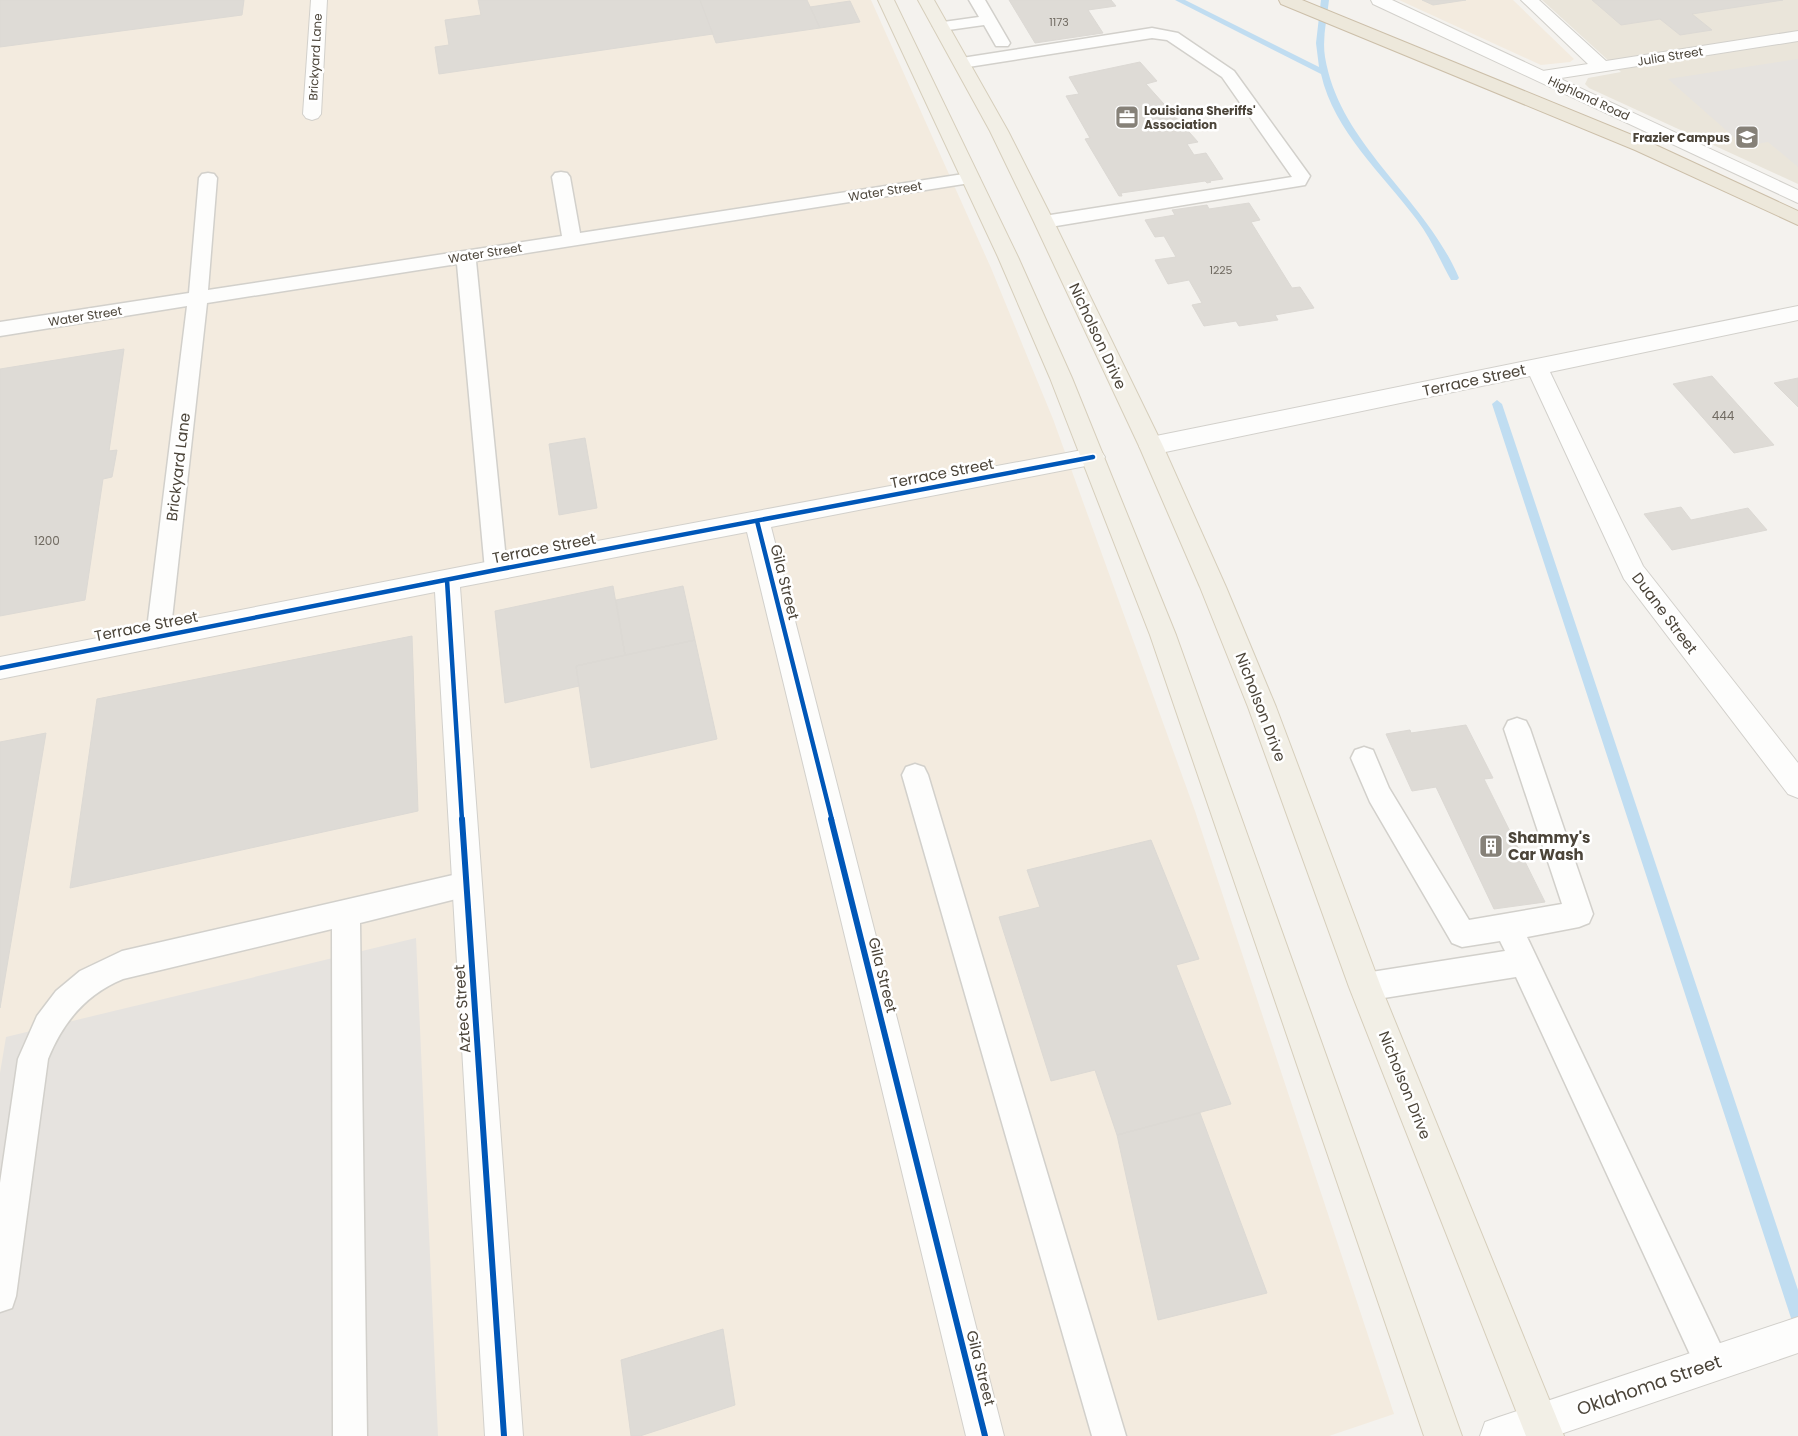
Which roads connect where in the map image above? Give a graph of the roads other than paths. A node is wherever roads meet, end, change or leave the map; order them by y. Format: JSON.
{"nodes":[{"id":1,"x":319,"y":0,"type":"edge"},
{"id":2,"x":886,"y":0,"type":"edge"},
{"id":3,"x":926,"y":0,"type":"edge"},
{"id":4,"x":978,"y":0,"type":"edge"},
{"id":5,"x":1287,"y":0,"type":"edge"},
{"id":6,"x":1379,"y":0,"type":"edge"},
{"id":7,"x":1529,"y":0,"type":"edge"},
{"id":8,"x":988,"y":20,"type":"junction"},
{"id":9,"x":941,"y":26,"type":"junction"},
{"id":10,"x":1798,"y":36,"type":"edge"},
{"id":11,"x":1002,"y":43,"type":"dead end"},
{"id":12,"x":962,"y":63,"type":"junction"},
{"id":13,"x":1602,"y":67,"type":"junction"},
{"id":14,"x":1542,"y":76,"type":"junction"},
{"id":15,"x":312,"y":114,"type":"dead end"},
{"id":16,"x":561,"y":176,"type":"dead end"},
{"id":17,"x":208,"y":178,"type":"dead end"},
{"id":18,"x":970,"y":178,"type":"junction"},
{"id":19,"x":1798,"y":197,"type":"edge"},
{"id":20,"x":1798,"y":219,"type":"edge"},
{"id":21,"x":1044,"y":222,"type":"junction"},
{"id":22,"x":572,"y":239,"type":"junction"},
{"id":23,"x":466,"y":256,"type":"junction"},
{"id":24,"x":198,"y":298,"type":"junction"},
{"id":25,"x":1798,"y":313,"type":"edge"},
{"id":26,"x":0,"y":329,"type":"edge"},
{"id":27,"x":1537,"y":367,"type":"junction"},
{"id":28,"x":1151,"y":446,"type":"junction"},
{"id":29,"x":1093,"y":457,"type":"junction"},
{"id":30,"x":756,"y":521,"type":"junction"},
{"id":31,"x":496,"y":570,"type":"junction"},
{"id":32,"x":447,"y":580,"type":"junction"},
{"id":33,"x":158,"y":637,"type":"junction"},
{"id":34,"x":0,"y":668,"type":"edge"},
{"id":35,"x":1517,"y":730,"type":"dead end"},
{"id":36,"x":1364,"y":758,"type":"dead end"},
{"id":37,"x":915,"y":775,"type":"dead end"},
{"id":38,"x":1798,"y":786,"type":"edge"},
{"id":39,"x":466,"y":885,"type":"junction"},
{"id":40,"x":346,"y":914,"type":"junction"},
{"id":41,"x":1508,"y":927,"type":"junction"},
{"id":42,"x":1524,"y":962,"type":"junction"},
{"id":43,"x":1365,"y":987,"type":"junction"},
{"id":44,"x":0,"y":1296,"type":"edge"},
{"id":45,"x":1798,"y":1334,"type":"edge"},
{"id":46,"x":1728,"y":1358,"type":"junction"},
{"id":47,"x":1542,"y":1429,"type":"edge"},
{"id":48,"x":350,"y":1436,"type":"edge"},
{"id":49,"x":504,"y":1436,"type":"edge"},
{"id":50,"x":985,"y":1436,"type":"edge"},
{"id":51,"x":1109,"y":1436,"type":"edge"},
{"id":52,"x":1443,"y":1436,"type":"edge"},
{"id":53,"x":1499,"y":1436,"type":"edge"}],
"edges":[{"from":1,"to":15,"type":"street","name":"Brickyard Lane"},
{"from":2,"to":18,"type":"main road"},
{"from":3,"to":9,"type":"main road","name":"Nicholson Drive"},
{"from":4,"to":8,"type":"lane"},
{"from":5,"to":20,"type":"highway"},
{"from":6,"to":14,"type":"street","name":"Highland Road"},
{"from":7,"to":13,"type":"street"},
{"from":8,"to":9,"type":"lane"},
{"from":8,"to":11,"type":"lane"},
{"from":9,"to":12,"type":"main road","name":"Nicholson Drive"},
{"from":10,"to":13,"type":"street","name":"Julia Street"},
{"from":12,"to":21,"type":"main road","name":"Nicholson Drive"},
{"from":12,"to":21,"type":"lane"},
{"from":13,"to":14,"type":"street","name":"Julia Street"},
{"from":14,"to":19,"type":"street","name":"Highland Road"},
{"from":16,"to":22,"type":"lane"},
{"from":17,"to":24,"type":"lane","name":"Brickyard Lane"},
{"from":18,"to":22,"type":"lane","name":"Water Street"},
{"from":18,"to":29,"type":"main road"},
{"from":21,"to":28,"type":"main road","name":"Nicholson Drive"},
{"from":22,"to":23,"type":"lane","name":"Water Street"},
{"from":23,"to":24,"type":"lane","name":"Water Street"},
{"from":23,"to":31,"type":"lane"},
{"from":24,"to":26,"type":"lane","name":"Water Street"},
{"from":24,"to":33,"type":"lane","name":"Brickyard Lane"},
{"from":25,"to":27,"type":"street","name":"Terrace Street"},
{"from":27,"to":28,"type":"street","name":"Terrace Street"},
{"from":27,"to":38,"type":"street","name":"Duane Street"},
{"from":28,"to":43,"type":"main road","name":"Nicholson Drive"},
{"from":29,"to":30,"type":"street","name":"Terrace Street"},
{"from":29,"to":52,"type":"main road"},
{"from":30,"to":31,"type":"street","name":"Terrace Street"},
{"from":30,"to":50,"type":"street","name":"Gila Street"},
{"from":31,"to":32,"type":"street","name":"Terrace Street"},
{"from":32,"to":33,"type":"street","name":"Terrace Street"},
{"from":32,"to":39,"type":"street","name":"Aztec Street"},
{"from":33,"to":34,"type":"street","name":"Terrace Street"},
{"from":35,"to":41,"type":"lane"},
{"from":36,"to":41,"type":"lane"},
{"from":37,"to":51,"type":"lane"},
{"from":39,"to":40,"type":"lane"},
{"from":39,"to":49,"type":"street","name":"Aztec Street"},
{"from":40,"to":44,"type":"lane"},
{"from":40,"to":48,"type":"lane"},
{"from":41,"to":42,"type":"lane"},
{"from":42,"to":43,"type":"lane"},
{"from":42,"to":46,"type":"lane"},
{"from":43,"to":47,"type":"main road","name":"Nicholson Drive"},
{"from":45,"to":46,"type":"street","name":"Oklahoma Street"},
{"from":46,"to":47,"type":"street","name":"Oklahoma Street"},
{"from":47,"to":53,"type":"street","name":"Oklahoma Street"}]}
